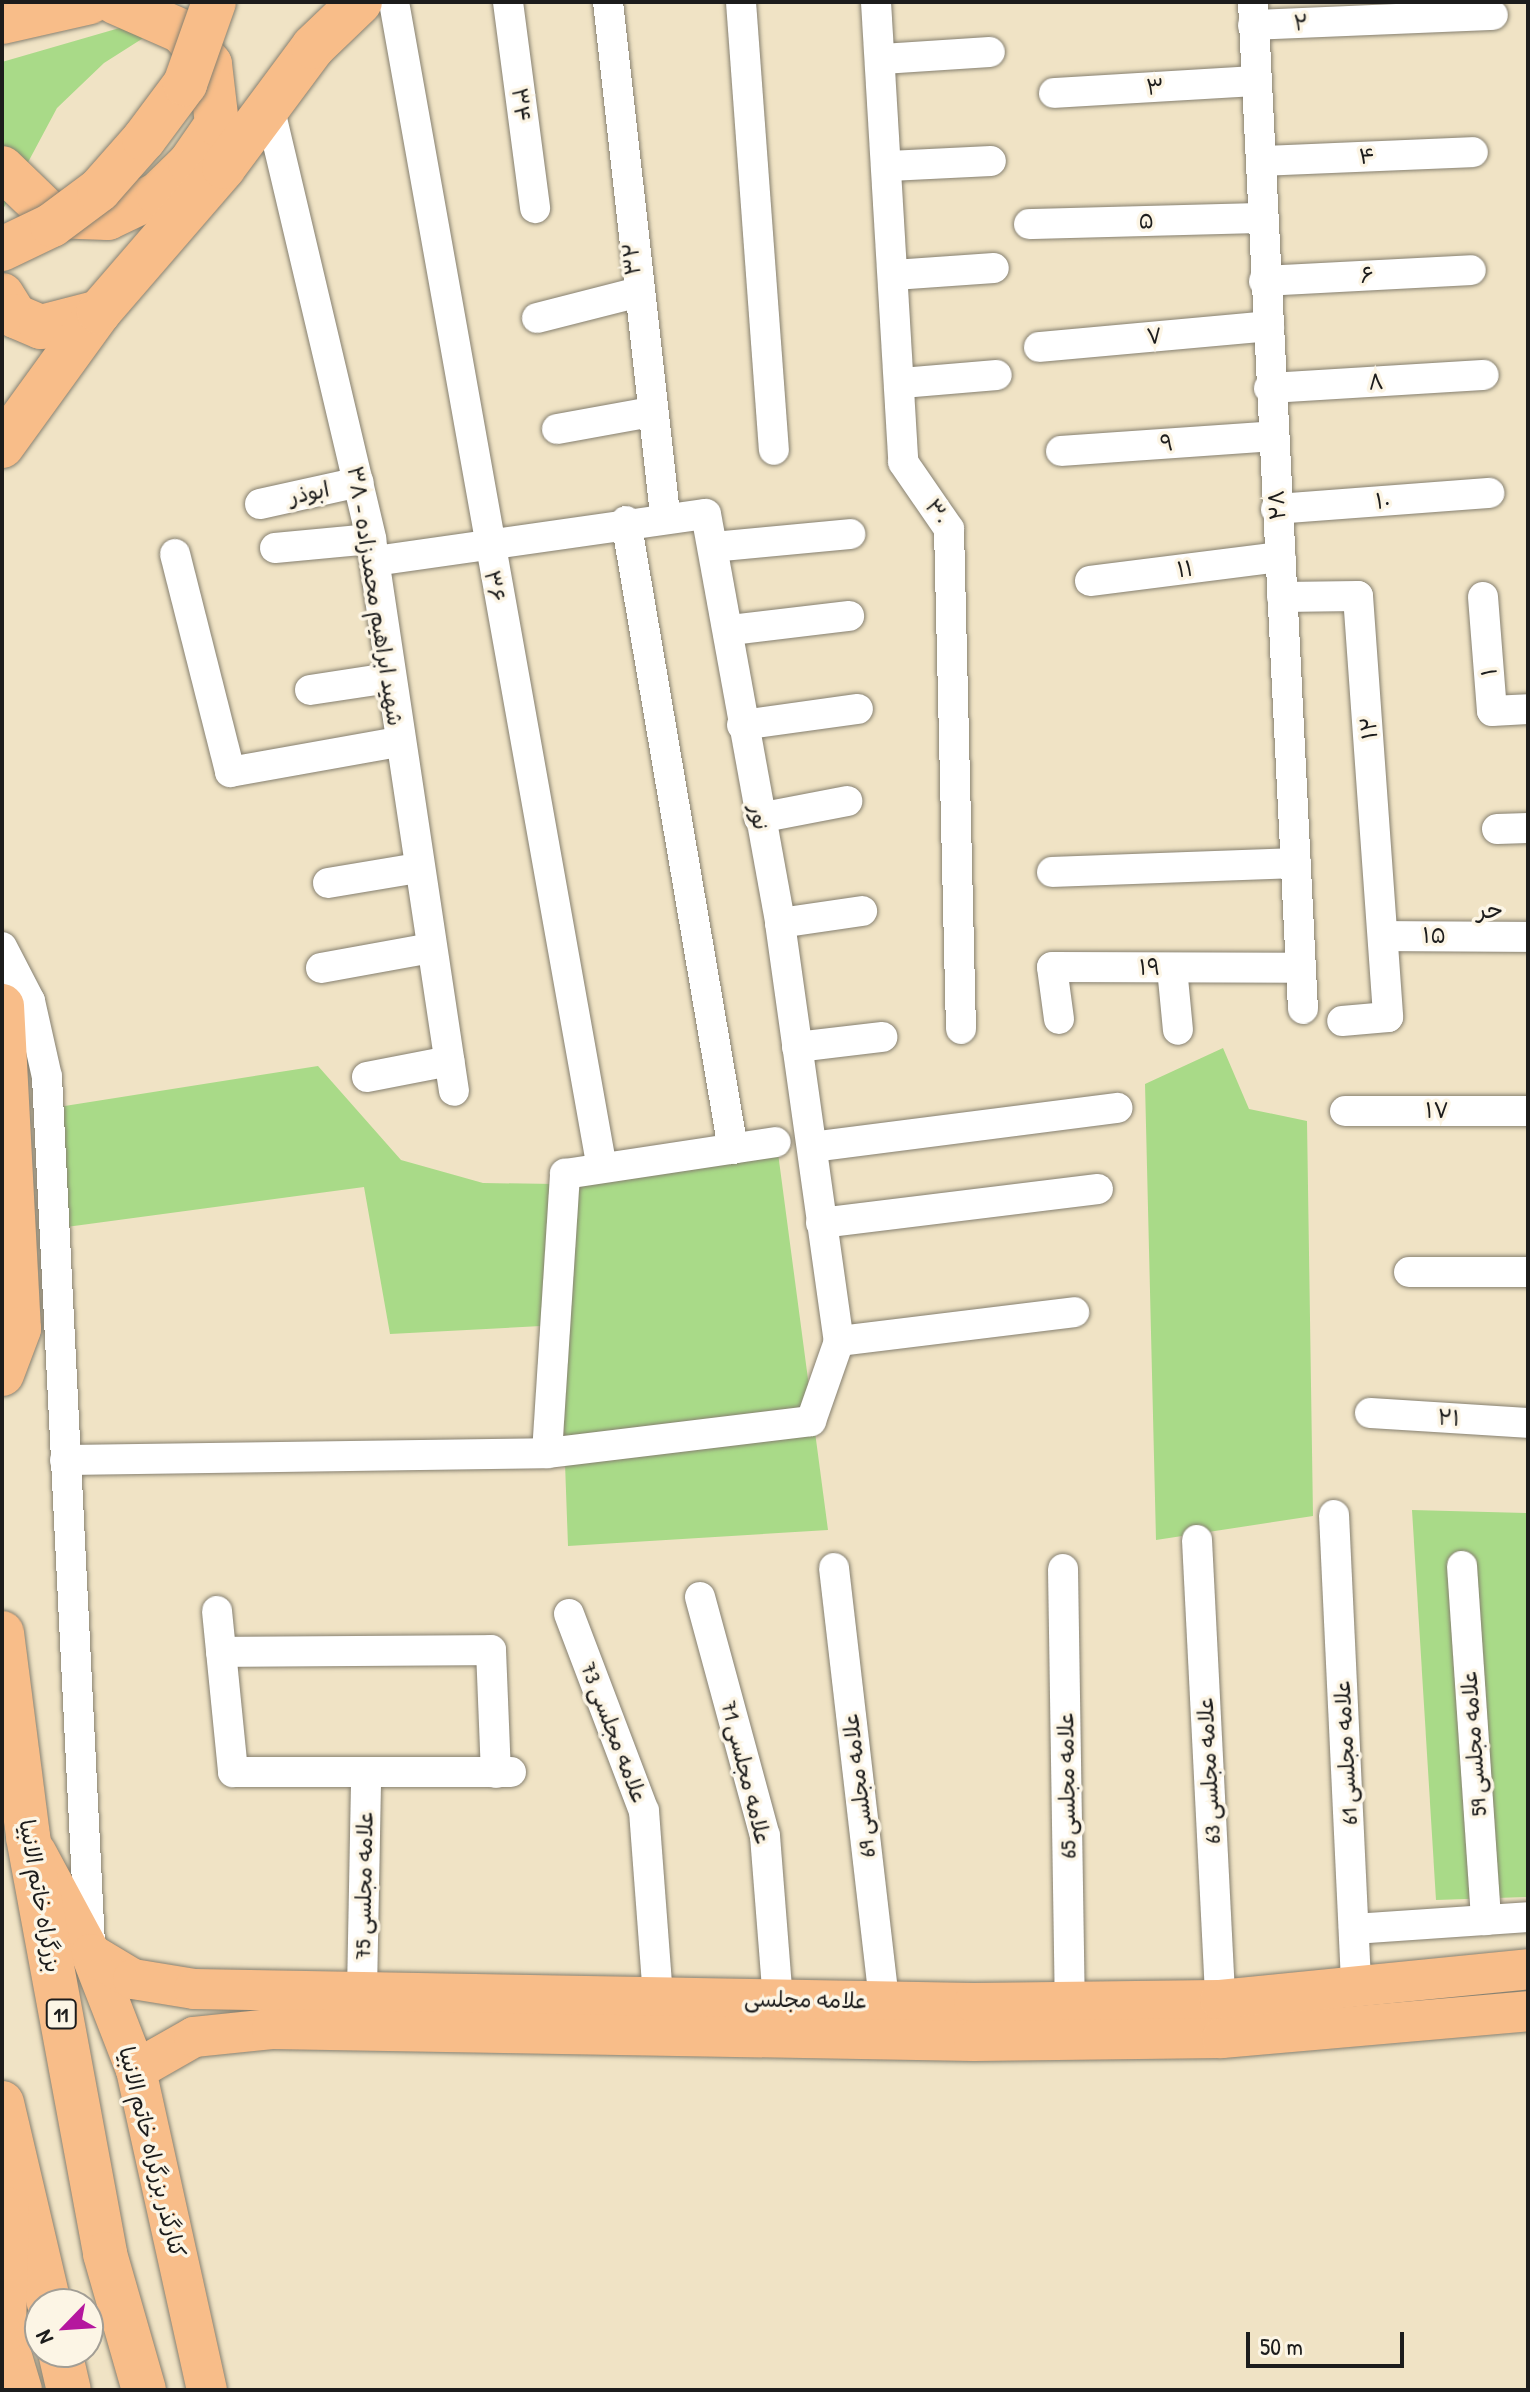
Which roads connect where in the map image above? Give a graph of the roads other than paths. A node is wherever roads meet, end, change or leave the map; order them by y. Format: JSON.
{"nodes":[{"id":1,"x":90,"y":2,"type":"edge"},
{"id":2,"x":115,"y":2,"type":"edge"},
{"id":3,"x":214,"y":2,"type":"edge"},
{"id":4,"x":360,"y":2,"type":"edge"},
{"id":5,"x":394,"y":2,"type":"edge"},
{"id":6,"x":508,"y":2,"type":"edge"},
{"id":7,"x":608,"y":2,"type":"edge"},
{"id":8,"x":741,"y":2,"type":"edge"},
{"id":9,"x":876,"y":2,"type":"edge"},
{"id":10,"x":1253,"y":14,"type":"edge"},
{"id":11,"x":1493,"y":15,"type":"dead end"},
{"id":12,"x":2,"y":22,"type":"edge"},
{"id":13,"x":990,"y":52,"type":"dead end"},
{"id":14,"x":882,"y":59,"type":"junction"},
{"id":15,"x":1257,"y":81,"type":"junction"},
{"id":16,"x":1054,"y":93,"type":"dead end"},
{"id":17,"x":269,"y":106,"type":"junction"},
{"id":18,"x":1473,"y":152,"type":"dead end"},
{"id":19,"x":991,"y":161,"type":"dead end"},
{"id":20,"x":1262,"y":161,"type":"junction"},
{"id":21,"x":889,"y":166,"type":"junction"},
{"id":22,"x":2,"y":168,"type":"edge"},
{"id":23,"x":535,"y":208,"type":"dead end"},
{"id":24,"x":52,"y":216,"type":"junction"},
{"id":25,"x":1263,"y":218,"type":"junction"},
{"id":26,"x":1029,"y":224,"type":"dead end"},
{"id":27,"x":2,"y":249,"type":"edge"},
{"id":28,"x":2,"y":258,"type":"edge"},
{"id":29,"x":994,"y":268,"type":"dead end"},
{"id":30,"x":1471,"y":270,"type":"dead end"},
{"id":31,"x":894,"y":275,"type":"junction"},
{"id":32,"x":1264,"y":281,"type":"junction"},
{"id":33,"x":635,"y":293,"type":"junction"},
{"id":34,"x":2,"y":295,"type":"edge"},
{"id":35,"x":99,"y":312,"type":"junction"},
{"id":36,"x":537,"y":318,"type":"dead end"},
{"id":37,"x":1269,"y":326,"type":"junction"},
{"id":38,"x":1039,"y":347,"type":"dead end"},
{"id":39,"x":997,"y":375,"type":"dead end"},
{"id":40,"x":1484,"y":375,"type":"dead end"},
{"id":41,"x":902,"y":383,"type":"junction"},
{"id":42,"x":1269,"y":388,"type":"junction"},
{"id":43,"x":651,"y":412,"type":"junction"},
{"id":44,"x":557,"y":429,"type":"dead end"},
{"id":45,"x":1273,"y":436,"type":"junction"},
{"id":46,"x":2,"y":446,"type":"edge"},
{"id":47,"x":774,"y":450,"type":"dead end"},
{"id":48,"x":1061,"y":451,"type":"dead end"},
{"id":49,"x":359,"y":482,"type":"junction"},
{"id":50,"x":1489,"y":493,"type":"dead end"},
{"id":51,"x":260,"y":504,"type":"dead end"},
{"id":52,"x":1276,"y":509,"type":"junction"},
{"id":53,"x":665,"y":514,"type":"junction"},
{"id":54,"x":626,"y":521,"type":"junction"},
{"id":55,"x":850,"y":534,"type":"dead end"},
{"id":56,"x":487,"y":543,"type":"junction"},
{"id":57,"x":713,"y":547,"type":"junction"},
{"id":58,"x":275,"y":548,"type":"dead end"},
{"id":59,"x":373,"y":550,"type":"junction"},
{"id":60,"x":175,"y":554,"type":"dead end"},
{"id":61,"x":1280,"y":557,"type":"junction"},
{"id":62,"x":1090,"y":581,"type":"dead end"},
{"id":63,"x":1282,"y":597,"type":"junction"},
{"id":64,"x":1483,"y":597,"type":"dead end"},
{"id":65,"x":849,"y":616,"type":"dead end"},
{"id":66,"x":731,"y":630,"type":"junction"},
{"id":67,"x":388,"y":678,"type":"junction"},
{"id":68,"x":310,"y":690,"type":"dead end"},
{"id":69,"x":858,"y":709,"type":"dead end"},
{"id":70,"x":1528,"y":709,"type":"edge"},
{"id":71,"x":742,"y":725,"type":"junction"},
{"id":72,"x":399,"y":742,"type":"junction"},
{"id":73,"x":847,"y":801,"type":"dead end"},
{"id":74,"x":759,"y":818,"type":"junction"},
{"id":75,"x":1528,"y":828,"type":"edge"},
{"id":76,"x":1497,"y":829,"type":"dead end"},
{"id":77,"x":1296,"y":863,"type":"junction"},
{"id":78,"x":418,"y":868,"type":"junction"},
{"id":79,"x":1052,"y":872,"type":"dead end"},
{"id":80,"x":328,"y":883,"type":"dead end"},
{"id":81,"x":862,"y":911,"type":"dead end"},
{"id":82,"x":780,"y":923,"type":"junction"},
{"id":83,"x":1387,"y":936,"type":"junction"},
{"id":84,"x":1528,"y":937,"type":"edge"},
{"id":85,"x":2,"y":947,"type":"edge"},
{"id":86,"x":431,"y":948,"type":"junction"},
{"id":87,"x":321,"y":968,"type":"dead end"},
{"id":88,"x":1172,"y":968,"type":"junction"},
{"id":89,"x":1301,"y":968,"type":"junction"},
{"id":90,"x":2,"y":1006,"type":"edge"},
{"id":91,"x":1303,"y":1009,"type":"dead end"},
{"id":92,"x":1059,"y":1019,"type":"dead end"},
{"id":93,"x":1342,"y":1021,"type":"dead end"},
{"id":94,"x":961,"y":1029,"type":"dead end"},
{"id":95,"x":1178,"y":1030,"type":"dead end"},
{"id":96,"x":882,"y":1037,"type":"dead end"},
{"id":97,"x":797,"y":1047,"type":"junction"},
{"id":98,"x":367,"y":1077,"type":"dead end"},
{"id":99,"x":1118,"y":1108,"type":"dead end"},
{"id":100,"x":1345,"y":1111,"type":"dead end"},
{"id":101,"x":1528,"y":1111,"type":"edge"},
{"id":102,"x":776,"y":1142,"type":"dead end"},
{"id":103,"x":812,"y":1147,"type":"junction"},
{"id":104,"x":733,"y":1149,"type":"junction"},
{"id":105,"x":602,"y":1168,"type":"junction"},
{"id":106,"x":1098,"y":1189,"type":"dead end"},
{"id":107,"x":821,"y":1223,"type":"junction"},
{"id":108,"x":1409,"y":1272,"type":"dead end"},
{"id":109,"x":1528,"y":1272,"type":"edge"},
{"id":110,"x":1074,"y":1312,"type":"dead end"},
{"id":111,"x":839,"y":1341,"type":"junction"},
{"id":112,"x":2,"y":1374,"type":"edge"},
{"id":113,"x":1370,"y":1413,"type":"dead end"},
{"id":114,"x":1528,"y":1423,"type":"edge"},
{"id":115,"x":547,"y":1453,"type":"junction"},
{"id":116,"x":65,"y":1460,"type":"junction"},
{"id":117,"x":1334,"y":1515,"type":"dead end"},
{"id":118,"x":1197,"y":1540,"type":"dead end"},
{"id":119,"x":1462,"y":1566,"type":"dead end"},
{"id":120,"x":834,"y":1568,"type":"dead end"},
{"id":121,"x":1063,"y":1569,"type":"dead end"},
{"id":122,"x":700,"y":1597,"type":"dead end"},
{"id":123,"x":217,"y":1611,"type":"dead end"},
{"id":124,"x":569,"y":1614,"type":"dead end"},
{"id":125,"x":2,"y":1633,"type":"edge"},
{"id":126,"x":221,"y":1652,"type":"junction"},
{"id":127,"x":366,"y":1777,"type":"junction"},
{"id":128,"x":28,"y":1837,"type":"junction"},
{"id":129,"x":1528,"y":1917,"type":"edge"},
{"id":130,"x":1486,"y":1920,"type":"junction"},
{"id":131,"x":1354,"y":1929,"type":"junction"},
{"id":132,"x":91,"y":1954,"type":"junction"},
{"id":133,"x":1528,"y":1969,"type":"edge"},
{"id":134,"x":1356,"y":1990,"type":"junction"},
{"id":135,"x":362,"y":1992,"type":"junction"},
{"id":136,"x":658,"y":1998,"type":"junction"},
{"id":137,"x":778,"y":2000,"type":"junction"},
{"id":138,"x":1220,"y":2000,"type":"junction"},
{"id":139,"x":1070,"y":2001,"type":"junction"},
{"id":140,"x":884,"y":2002,"type":"junction"},
{"id":141,"x":301,"y":2010,"type":"junction"},
{"id":142,"x":1528,"y":2011,"type":"edge"},
{"id":143,"x":974,"y":2022,"type":"junction"},
{"id":144,"x":136,"y":2070,"type":"junction"},
{"id":145,"x":2,"y":2103,"type":"edge"},
{"id":146,"x":2,"y":2138,"type":"edge"},
{"id":147,"x":45,"y":2288,"type":"edge"},
{"id":148,"x":3,"y":2326,"type":"edge"},
{"id":149,"x":64,"y":2368,"type":"edge"},
{"id":150,"x":22,"y":2390,"type":"edge"},
{"id":151,"x":69,"y":2390,"type":"edge"},
{"id":152,"x":144,"y":2390,"type":"edge"},
{"id":153,"x":207,"y":2390,"type":"edge"}],
"edges":[{"from":1,"to":12,"type":"highway"},
{"from":2,"to":24,"type":"highway"},
{"from":3,"to":27,"type":"highway","bridge":true},
{"from":4,"to":17,"type":"highway"},
{"from":5,"to":56,"type":"street","name":"۳۶"},
{"from":6,"to":23,"type":"street","name":"۳۴"},
{"from":7,"to":33,"type":"street","name":"۳۲"},
{"from":8,"to":47,"type":"street"},
{"from":9,"to":14,"type":"street","name":"۳۰"},
{"from":10,"to":11,"type":"street","name":"۲"},
{"from":10,"to":15,"type":"street","name":"۲۸"},
{"from":13,"to":14,"type":"street"},
{"from":14,"to":21,"type":"street","name":"۳۰"},
{"from":15,"to":16,"type":"street","name":"۳"},
{"from":15,"to":20,"type":"street","name":"۲۸"},
{"from":17,"to":35,"type":"highway"},
{"from":17,"to":49,"type":"street","name":"شهید ابراهیم محمدزاده - ۳۸"},
{"from":18,"to":20,"type":"street","name":"۴"},
{"from":19,"to":21,"type":"street"},
{"from":20,"to":25,"type":"street","name":"۲۸"},
{"from":21,"to":31,"type":"street","name":"۳۰"},
{"from":22,"to":24,"type":"highway"},
{"from":24,"to":28,"type":"highway"},
{"from":25,"to":26,"type":"street","name":"۵"},
{"from":25,"to":32,"type":"street","name":"۲۸"},
{"from":29,"to":31,"type":"street"},
{"from":30,"to":32,"type":"street","name":"۶"},
{"from":31,"to":41,"type":"street","name":"۳۰"},
{"from":32,"to":37,"type":"street","name":"۲۸"},
{"from":33,"to":36,"type":"street"},
{"from":33,"to":43,"type":"street","name":"۳۲"},
{"from":34,"to":35,"type":"highway"},
{"from":35,"to":46,"type":"highway"},
{"from":37,"to":38,"type":"street","name":"۷"},
{"from":37,"to":42,"type":"street","name":"۲۸"},
{"from":39,"to":41,"type":"street"},
{"from":40,"to":42,"type":"street","name":"۸"},
{"from":41,"to":94,"type":"street","name":"۳۰"},
{"from":42,"to":45,"type":"street","name":"۲۸"},
{"from":43,"to":44,"type":"street"},
{"from":43,"to":53,"type":"street","name":"۳۲"},
{"from":45,"to":48,"type":"street","name":"۹"},
{"from":45,"to":52,"type":"street","name":"۲۸"},
{"from":49,"to":51,"type":"street","name":"ابوذر"},
{"from":49,"to":59,"type":"street","name":"شهید ابراهیم محمدزاده - ۳۸"},
{"from":50,"to":52,"type":"street","name":"۱۰"},
{"from":52,"to":61,"type":"street","name":"۲۸"},
{"from":53,"to":54,"type":"street","name":"نور"},
{"from":53,"to":57,"type":"street","name":"نور"},
{"from":54,"to":56,"type":"street","name":"نور"},
{"from":54,"to":104,"type":"street"},
{"from":55,"to":57,"type":"street"},
{"from":56,"to":59,"type":"street","name":"نور"},
{"from":56,"to":105,"type":"street","name":"۳۶"},
{"from":57,"to":66,"type":"street","name":"نور"},
{"from":58,"to":59,"type":"street","name":"نور"},
{"from":59,"to":67,"type":"street","name":"شهید ابراهیم محمدزاده - ۳۸"},
{"from":60,"to":72,"type":"street"},
{"from":61,"to":62,"type":"street","name":"۱۱"},
{"from":61,"to":63,"type":"street","name":"۲۸"},
{"from":63,"to":77,"type":"street","name":"۲۸"},
{"from":63,"to":83,"type":"street","name":"۱۲"},
{"from":64,"to":70,"type":"street","name":"۱"},
{"from":65,"to":66,"type":"street"},
{"from":66,"to":71,"type":"street","name":"نور"},
{"from":67,"to":68,"type":"street"},
{"from":67,"to":72,"type":"street","name":"شهید ابراهیم محمدزاده - ۳۸"},
{"from":69,"to":71,"type":"street"},
{"from":71,"to":74,"type":"street","name":"نور"},
{"from":72,"to":78,"type":"street","name":"شهید ابراهیم محمدزاده - ۳۸"},
{"from":73,"to":74,"type":"street"},
{"from":74,"to":82,"type":"street","name":"نور"},
{"from":75,"to":76,"type":"street"},
{"from":77,"to":79,"type":"street"},
{"from":77,"to":89,"type":"street","name":"۲۸"},
{"from":78,"to":80,"type":"street"},
{"from":78,"to":86,"type":"street","name":"شهید ابراهیم محمدزاده - ۳۸"},
{"from":81,"to":82,"type":"street"},
{"from":82,"to":97,"type":"street","name":"نور"},
{"from":83,"to":84,"type":"street","name":"۱۵"},
{"from":83,"to":93,"type":"street"},
{"from":85,"to":116,"type":"street"},
{"from":86,"to":87,"type":"street"},
{"from":86,"to":98,"type":"street","name":"شهید ابراهیم محمدزاده - ۳۸"},
{"from":88,"to":89,"type":"street","name":"۱۹"},
{"from":88,"to":92,"type":"street","name":"۱۹"},
{"from":88,"to":95,"type":"street"},
{"from":89,"to":91,"type":"street","name":"۲۸"},
{"from":90,"to":112,"type":"highway"},
{"from":96,"to":97,"type":"street"},
{"from":97,"to":103,"type":"street","name":"نور"},
{"from":99,"to":103,"type":"street"},
{"from":100,"to":101,"type":"street","name":"۱۷"},
{"from":102,"to":104,"type":"street"},
{"from":103,"to":107,"type":"street","name":"نور"},
{"from":104,"to":105,"type":"street"},
{"from":105,"to":115,"type":"street"},
{"from":106,"to":107,"type":"street"},
{"from":107,"to":111,"type":"street","name":"نور"},
{"from":108,"to":109,"type":"street"},
{"from":110,"to":111,"type":"street"},
{"from":111,"to":115,"type":"street"},
{"from":113,"to":114,"type":"street","name":"۲۱"},
{"from":115,"to":116,"type":"street"},
{"from":116,"to":132,"type":"street"},
{"from":117,"to":131,"type":"street","name":"علامه مجلسی 61"},
{"from":118,"to":138,"type":"street","name":"علامه مجلسی 63"},
{"from":119,"to":130,"type":"street","name":"علامه مجلسی 59"},
{"from":120,"to":140,"type":"street","name":"علامه مجلسی 69"},
{"from":121,"to":139,"type":"street","name":"علامه مجلسی 65"},
{"from":122,"to":137,"type":"street","name":"علامه مجلسی 71"},
{"from":123,"to":126,"type":"street"},
{"from":124,"to":136,"type":"street","name":"علامه مجلسی 73"},
{"from":125,"to":128,"type":"highway","name":"بزرگراه خاتم الانبیا","number":"11"},
{"from":126,"to":127,"type":"street"},
{"from":126,"to":127,"type":"street"},
{"from":127,"to":135,"type":"street","name":"علامه مجلسی 75"},
{"from":128,"to":132,"type":"main road","name":"کنارگذر بزرگراه خاتم الانبیا"},
{"from":128,"to":152,"type":"highway","name":"بزرگراه خاتم الانبیا","number":"11"},
{"from":129,"to":130,"type":"street"},
{"from":130,"to":131,"type":"street"},
{"from":131,"to":134,"type":"street","name":"علامه مجلسی 61"},
{"from":132,"to":141,"type":"main road","name":"علامه مجلسی"},
{"from":132,"to":144,"type":"main road","name":"کنارگذر بزرگراه خاتم الانبیا"},
{"from":133,"to":134,"type":"main road","name":"علامه مجلسی"},
{"from":134,"to":138,"type":"main road","name":"علامه مجلسی"},
{"from":135,"to":136,"type":"main road","name":"علامه مجلسی"},
{"from":135,"to":141,"type":"main road","name":"علامه مجلسی"},
{"from":136,"to":137,"type":"main road","name":"علامه مجلسی"},
{"from":137,"to":140,"type":"main road","name":"علامه مجلسی"},
{"from":138,"to":139,"type":"main road","name":"علامه مجلسی"},
{"from":139,"to":143,"type":"main road","name":"علامه مجلسی"},
{"from":140,"to":143,"type":"main road","name":"علامه مجلسی"},
{"from":141,"to":143,"type":"main road","name":"علامه مجلسی"},
{"from":141,"to":144,"type":"main road","name":"علامه مجلسی"},
{"from":142,"to":143,"type":"main road","name":"علامه مجلسی"},
{"from":144,"to":153,"type":"main road","name":"کنارگذر بزرگراه خاتم الانبیا"},
{"from":145,"to":147,"type":"highway"},
{"from":146,"to":148,"type":"highway"},
{"from":148,"to":150,"type":"main road"},
{"from":149,"to":151,"type":"highway"}]}
